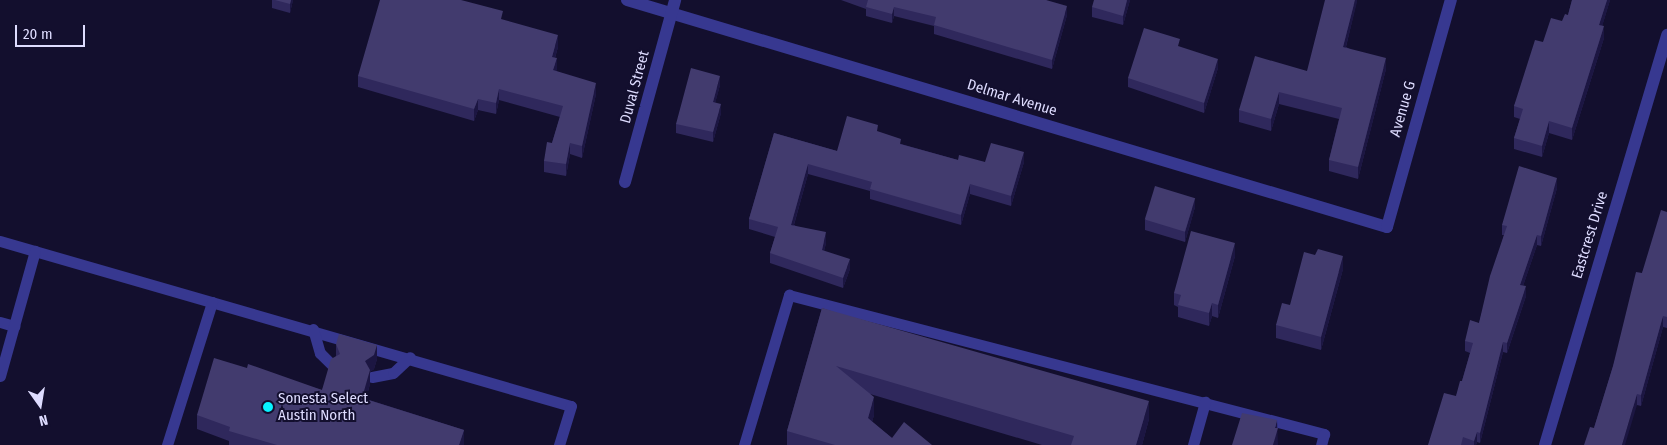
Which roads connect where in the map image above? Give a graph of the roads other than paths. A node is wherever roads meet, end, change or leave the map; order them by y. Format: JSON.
{"nodes":[{"id":1,"x":627,"y":0,"type":"edge"},
{"id":2,"x":675,"y":0,"type":"edge"},
{"id":3,"x":1450,"y":0,"type":"edge"},
{"id":4,"x":672,"y":13,"type":"junction"},
{"id":5,"x":1667,"y":35,"type":"edge"},
{"id":6,"x":625,"y":182,"type":"dead end"},
{"id":7,"x":1387,"y":227,"type":"joint"},
{"id":8,"x":0,"y":241,"type":"edge"},
{"id":9,"x":35,"y":251,"type":"junction"},
{"id":10,"x":212,"y":302,"type":"junction"},
{"id":11,"x":0,"y":322,"type":"edge"},
{"id":12,"x":14,"y":326,"type":"junction"},
{"id":13,"x":313,"y":329,"type":"junction"},
{"id":14,"x":410,"y":357,"type":"junction"},
{"id":15,"x":333,"y":366,"type":"edge"},
{"id":16,"x":0,"y":376,"type":"edge"},
{"id":17,"x":372,"y":377,"type":"edge"},
{"id":18,"x":1204,"y":402,"type":"junction"},
{"id":19,"x":167,"y":445,"type":"edge"},
{"id":20,"x":559,"y":445,"type":"edge"},
{"id":21,"x":744,"y":445,"type":"edge"},
{"id":22,"x":1193,"y":445,"type":"edge"},
{"id":23,"x":1321,"y":445,"type":"edge"},
{"id":24,"x":1545,"y":445,"type":"edge"}],
"edges":[{"from":1,"to":4,"type":"street","name":"Delmar Avenue"},
{"from":2,"to":4,"type":"street","name":"Duval Street"},
{"from":3,"to":7,"type":"street","name":"Avenue G"},
{"from":4,"to":6,"type":"street","name":"Duval Street"},
{"from":4,"to":7,"type":"street","name":"Delmar Avenue"},
{"from":5,"to":24,"type":"street","name":"Eastcrest Drive"},
{"from":8,"to":9,"type":"lane"},
{"from":9,"to":10,"type":"lane"},
{"from":9,"to":12,"type":"lane"},
{"from":10,"to":13,"type":"lane"},
{"from":10,"to":19,"type":"lane"},
{"from":11,"to":12,"type":"lane"},
{"from":12,"to":16,"type":"lane"},
{"from":13,"to":14,"type":"lane"},
{"from":13,"to":15,"type":"lane"},
{"from":14,"to":17,"type":"lane"},
{"from":14,"to":20,"type":"lane"},
{"from":18,"to":21,"type":"lane"},
{"from":18,"to":22,"type":"lane"},
{"from":18,"to":23,"type":"lane"}]}
